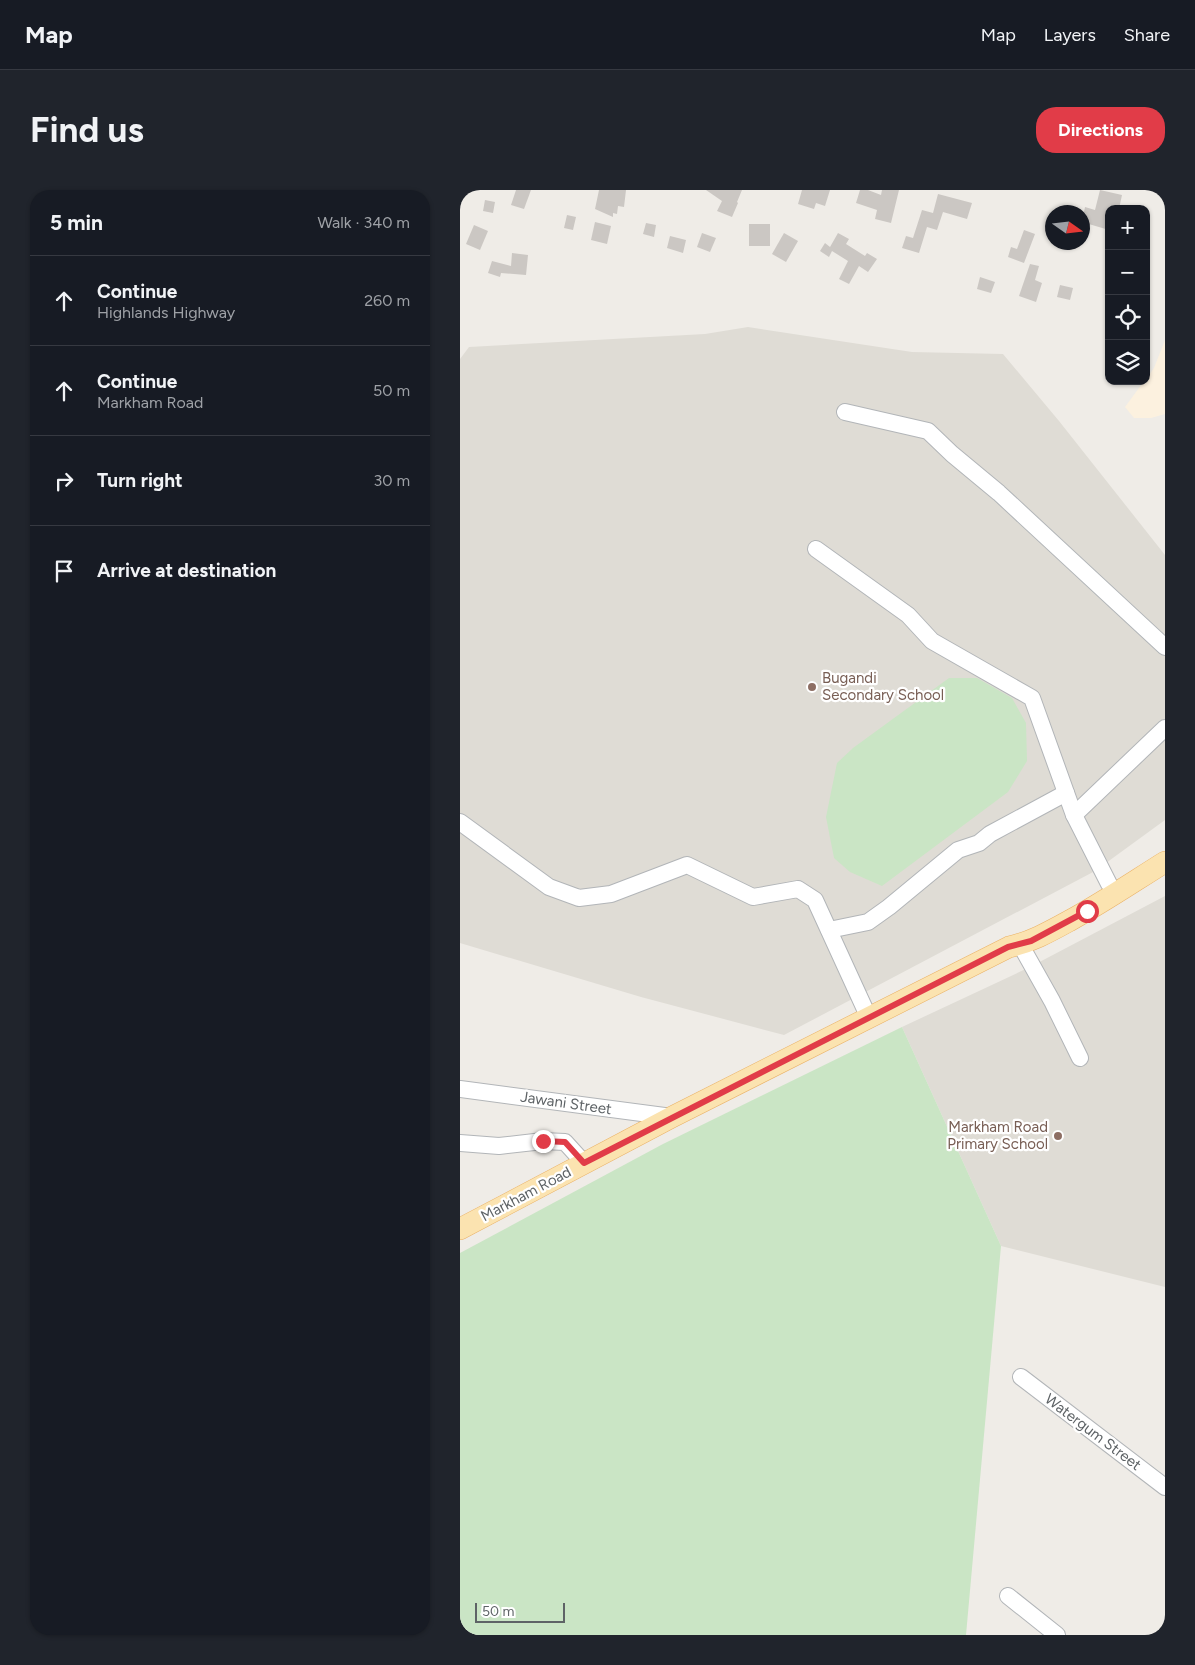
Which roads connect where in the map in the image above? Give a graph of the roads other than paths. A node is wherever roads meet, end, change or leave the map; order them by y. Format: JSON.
{"nodes":[{"id":1,"x":845,"y":412,"type":"dead end"},
{"id":2,"x":816,"y":549,"type":"dead end"},
{"id":3,"x":1165,"y":647,"type":"edge"},
{"id":4,"x":1165,"y":728,"type":"edge"},
{"id":5,"x":1066,"y":793,"type":"junction"},
{"id":6,"x":1074,"y":815,"type":"junction"},
{"id":7,"x":460,"y":822,"type":"edge"},
{"id":8,"x":1165,"y":849,"type":"edge"},
{"id":9,"x":1165,"y":862,"type":"edge"},
{"id":10,"x":1109,"y":884,"type":"junction"},
{"id":11,"x":829,"y":930,"type":"junction"},
{"id":12,"x":1014,"y":946,"type":"junction"},
{"id":13,"x":869,"y":1018,"type":"junction"},
{"id":14,"x":1080,"y":1058,"type":"dead end"},
{"id":15,"x":460,"y":1089,"type":"edge"},
{"id":16,"x":672,"y":1118,"type":"junction"},
{"id":17,"x":460,"y":1143,"type":"edge"},
{"id":18,"x":584,"y":1163,"type":"junction"},
{"id":19,"x":460,"y":1229,"type":"edge"},
{"id":20,"x":1021,"y":1377,"type":"dead end"},
{"id":21,"x":1165,"y":1487,"type":"edge"},
{"id":22,"x":1008,"y":1596,"type":"dead end"},
{"id":23,"x":1057,"y":1635,"type":"edge"}],
"edges":[{"from":1,"to":3,"type":"street"},
{"from":2,"to":5,"type":"street"},
{"from":4,"to":6,"type":"street"},
{"from":5,"to":6,"type":"street"},
{"from":5,"to":11,"type":"street"},
{"from":6,"to":10,"type":"street"},
{"from":7,"to":11,"type":"street"},
{"from":8,"to":10,"type":"main road"},
{"from":9,"to":12,"type":"main road"},
{"from":10,"to":12,"type":"main road"},
{"from":11,"to":13,"type":"street"},
{"from":12,"to":13,"type":"main road","name":"Markham Road"},
{"from":12,"to":14,"type":"street"},
{"from":13,"to":16,"type":"main road","name":"Markham Road"},
{"from":15,"to":16,"type":"street","name":"Jawani Street"},
{"from":16,"to":18,"type":"main road","name":"Markham Road"},
{"from":17,"to":18,"type":"street"},
{"from":18,"to":19,"type":"main road","name":"Markham Road"},
{"from":20,"to":21,"type":"street","name":"Watergum Street"},
{"from":22,"to":23,"type":"street"}]}
